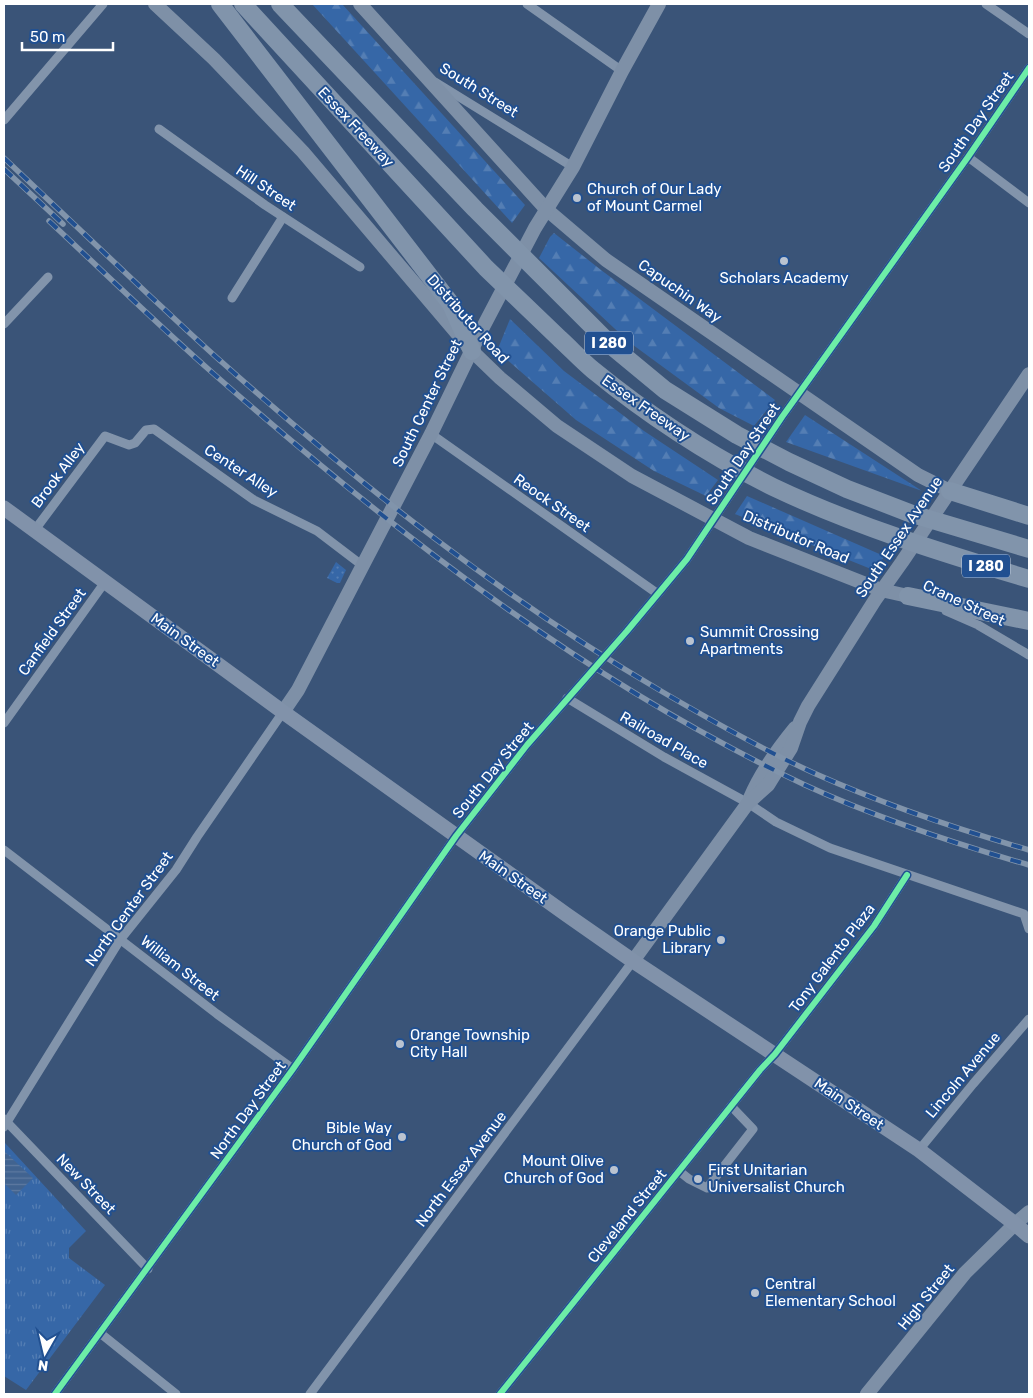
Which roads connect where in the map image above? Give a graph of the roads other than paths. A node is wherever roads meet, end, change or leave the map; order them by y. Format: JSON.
{"nodes":[{"id":1,"x":102,"y":4,"type":"edge"},
{"id":2,"x":155,"y":4,"type":"edge"},
{"id":3,"x":220,"y":4,"type":"edge"},
{"id":4,"x":243,"y":4,"type":"edge"},
{"id":5,"x":280,"y":4,"type":"edge"},
{"id":6,"x":360,"y":4,"type":"edge"},
{"id":7,"x":527,"y":4,"type":"edge"},
{"id":8,"x":659,"y":4,"type":"edge"},
{"id":9,"x":986,"y":4,"type":"edge"},
{"id":10,"x":1029,"y":34,"type":"edge"},
{"id":11,"x":1029,"y":68,"type":"edge"},
{"id":12,"x":622,"y":71,"type":"junction"},
{"id":13,"x":427,"y":76,"type":"junction"},
{"id":14,"x":4,"y":120,"type":"edge"},
{"id":15,"x":159,"y":130,"type":"dead end"},
{"id":16,"x":968,"y":157,"type":"junction"},
{"id":17,"x":573,"y":167,"type":"junction"},
{"id":18,"x":1029,"y":203,"type":"edge"},
{"id":19,"x":546,"y":209,"type":"junction"},
{"id":20,"x":284,"y":217,"type":"junction"},
{"id":21,"x":360,"y":267,"type":"dead end"},
{"id":22,"x":48,"y":277,"type":"dead end"},
{"id":23,"x":232,"y":298,"type":"dead end"},
{"id":24,"x":4,"y":324,"type":"edge"},
{"id":25,"x":472,"y":351,"type":"junction"},
{"id":26,"x":1029,"y":374,"type":"edge"},
{"id":27,"x":799,"y":394,"type":"junction"},
{"id":28,"x":431,"y":434,"type":"junction"},
{"id":29,"x":105,"y":436,"type":"joint"},
{"id":30,"x":947,"y":496,"type":"junction"},
{"id":31,"x":4,"y":500,"type":"edge"},
{"id":32,"x":4,"y":508,"type":"edge"},
{"id":33,"x":1029,"y":516,"type":"edge"},
{"id":34,"x":715,"y":519,"type":"junction"},
{"id":35,"x":34,"y":531,"type":"junction"},
{"id":36,"x":1029,"y":549,"type":"edge"},
{"id":37,"x":363,"y":566,"type":"junction"},
{"id":38,"x":1029,"y":579,"type":"edge"},
{"id":39,"x":105,"y":582,"type":"junction"},
{"id":40,"x":881,"y":590,"type":"junction"},
{"id":41,"x":658,"y":594,"type":"junction"},
{"id":42,"x":908,"y":596,"type":"junction"},
{"id":43,"x":1029,"y":621,"type":"edge"},
{"id":44,"x":1029,"y":655,"type":"edge"},
{"id":45,"x":567,"y":698,"type":"junction"},
{"id":46,"x":283,"y":712,"type":"junction"},
{"id":47,"x":4,"y":723,"type":"edge"},
{"id":48,"x":748,"y":803,"type":"junction"},
{"id":49,"x":456,"y":836,"type":"junction"},
{"id":50,"x":4,"y":850,"type":"edge"},
{"id":51,"x":907,"y":875,"type":"junction"},
{"id":52,"x":1029,"y":929,"type":"edge"},
{"id":53,"x":120,"y":940,"type":"junction"},
{"id":54,"x":632,"y":961,"type":"junction"},
{"id":55,"x":1029,"y":1019,"type":"edge"},
{"id":56,"x":774,"y":1054,"type":"junction"},
{"id":57,"x":293,"y":1069,"type":"junction"},
{"id":58,"x":731,"y":1106,"type":"junction"},
{"id":59,"x":5,"y":1122,"type":"edge"},
{"id":60,"x":918,"y":1150,"type":"junction"},
{"id":61,"x":679,"y":1171,"type":"junction"},
{"id":62,"x":1029,"y":1212,"type":"edge"},
{"id":63,"x":1015,"y":1224,"type":"junction"},
{"id":64,"x":1029,"y":1236,"type":"edge"},
{"id":65,"x":148,"y":1269,"type":"junction"},
{"id":66,"x":100,"y":1333,"type":"junction"},
{"id":67,"x":55,"y":1394,"type":"edge"},
{"id":68,"x":176,"y":1394,"type":"edge"},
{"id":69,"x":310,"y":1394,"type":"edge"},
{"id":70,"x":500,"y":1394,"type":"edge"},
{"id":71,"x":867,"y":1394,"type":"edge"}],
"edges":[{"from":1,"to":14,"type":"street"},
{"from":2,"to":25,"type":"main road","name":"Distributor Road"},
{"from":3,"to":25,"type":"highway"},
{"from":4,"to":38,"type":"highway","name":"Essex Freeway","number":"I 280"},
{"from":5,"to":36,"type":"highway","name":"Essex Freeway","number":"I 280"},
{"from":6,"to":13,"type":"main road","name":"South Street"},
{"from":7,"to":12,"type":"street"},
{"from":8,"to":12,"type":"main road","name":"South Center Street"},
{"from":9,"to":10,"type":"street"},
{"from":11,"to":16,"type":"street","name":"South Day Street"},
{"from":12,"to":17,"type":"main road","name":"South Center Street"},
{"from":13,"to":17,"type":"street","name":"South Street"},
{"from":13,"to":19,"type":"main road","name":"Capuchin Way"},
{"from":15,"to":20,"type":"street","name":"Hill Street"},
{"from":16,"to":18,"type":"street"},
{"from":16,"to":27,"type":"street","name":"South Day Street"},
{"from":17,"to":19,"type":"main road","name":"South Center Street"},
{"from":19,"to":25,"type":"main road","name":"South Center Street"},
{"from":19,"to":27,"type":"main road","name":"Capuchin Way"},
{"from":20,"to":21,"type":"street","name":"Hill Street"},
{"from":20,"to":23,"type":"street"},
{"from":22,"to":24,"type":"street"},
{"from":25,"to":28,"type":"main road","name":"South Center Street"},
{"from":25,"to":34,"type":"main road","name":"Distributor Road"},
{"from":26,"to":30,"type":"main road","name":"South Essex Avenue"},
{"from":27,"to":30,"type":"main road","name":"Capuchin Way"},
{"from":27,"to":34,"type":"street","name":"South Day Street"},
{"from":28,"to":37,"type":"main road","name":"South Center Street"},
{"from":28,"to":41,"type":"street","name":"Reock Street"},
{"from":29,"to":35,"type":"street","name":"Brook Alley"},
{"from":29,"to":37,"type":"street","name":"Center Alley"},
{"from":30,"to":33,"type":"highway"},
{"from":30,"to":40,"type":"main road","name":"South Essex Avenue"},
{"from":31,"to":32,"type":"street"},
{"from":32,"to":35,"type":"main road","name":"Main Street"},
{"from":34,"to":40,"type":"main road","name":"Distributor Road"},
{"from":34,"to":41,"type":"street","name":"South Day Street"},
{"from":35,"to":39,"type":"main road","name":"Main Street"},
{"from":37,"to":46,"type":"main road","name":"South Center Street"},
{"from":39,"to":46,"type":"main road","name":"Main Street"},
{"from":39,"to":47,"type":"street","name":"Canfield Street"},
{"from":40,"to":42,"type":"main road","name":"Crane Street"},
{"from":40,"to":48,"type":"main road","name":"South Essex Avenue"},
{"from":41,"to":45,"type":"street","name":"South Day Street"},
{"from":42,"to":43,"type":"highway"},
{"from":42,"to":44,"type":"street","name":"Crane Street"},
{"from":45,"to":48,"type":"street","name":"Railroad Place"},
{"from":45,"to":49,"type":"street","name":"South Day Street"},
{"from":46,"to":49,"type":"main road","name":"Main Street"},
{"from":46,"to":53,"type":"street","name":"North Center Street"},
{"from":48,"to":51,"type":"street"},
{"from":48,"to":54,"type":"main road","name":"South Essex Avenue"},
{"from":49,"to":54,"type":"main road","name":"Main Street"},
{"from":49,"to":57,"type":"street","name":"North Day Street"},
{"from":50,"to":53,"type":"street","name":"William Street"},
{"from":51,"to":52,"type":"street"},
{"from":51,"to":56,"type":"street","name":"Tony Galento Plaza"},
{"from":53,"to":57,"type":"street","name":"William Street"},
{"from":53,"to":59,"type":"street","name":"North Center Street"},
{"from":54,"to":56,"type":"main road","name":"Main Street"},
{"from":54,"to":69,"type":"street","name":"North Essex Avenue"},
{"from":55,"to":60,"type":"street","name":"Lincoln Avenue"},
{"from":56,"to":58,"type":"street","name":"Cleveland Street"},
{"from":56,"to":60,"type":"main road","name":"Main Street"},
{"from":57,"to":65,"type":"street","name":"North Day Street"},
{"from":58,"to":61,"type":"street","name":"Cleveland Street"},
{"from":58,"to":61,"type":"street"},
{"from":59,"to":65,"type":"street","name":"New Street"},
{"from":60,"to":63,"type":"main road","name":"Main Street"},
{"from":61,"to":70,"type":"street","name":"Cleveland Street"},
{"from":62,"to":63,"type":"main road","name":"High Street"},
{"from":63,"to":64,"type":"main road","name":"Main Street"},
{"from":63,"to":71,"type":"main road","name":"High Street"},
{"from":65,"to":66,"type":"street","name":"North Day Street"},
{"from":66,"to":67,"type":"street","name":"North Day Street"},
{"from":66,"to":68,"type":"street"}]}
